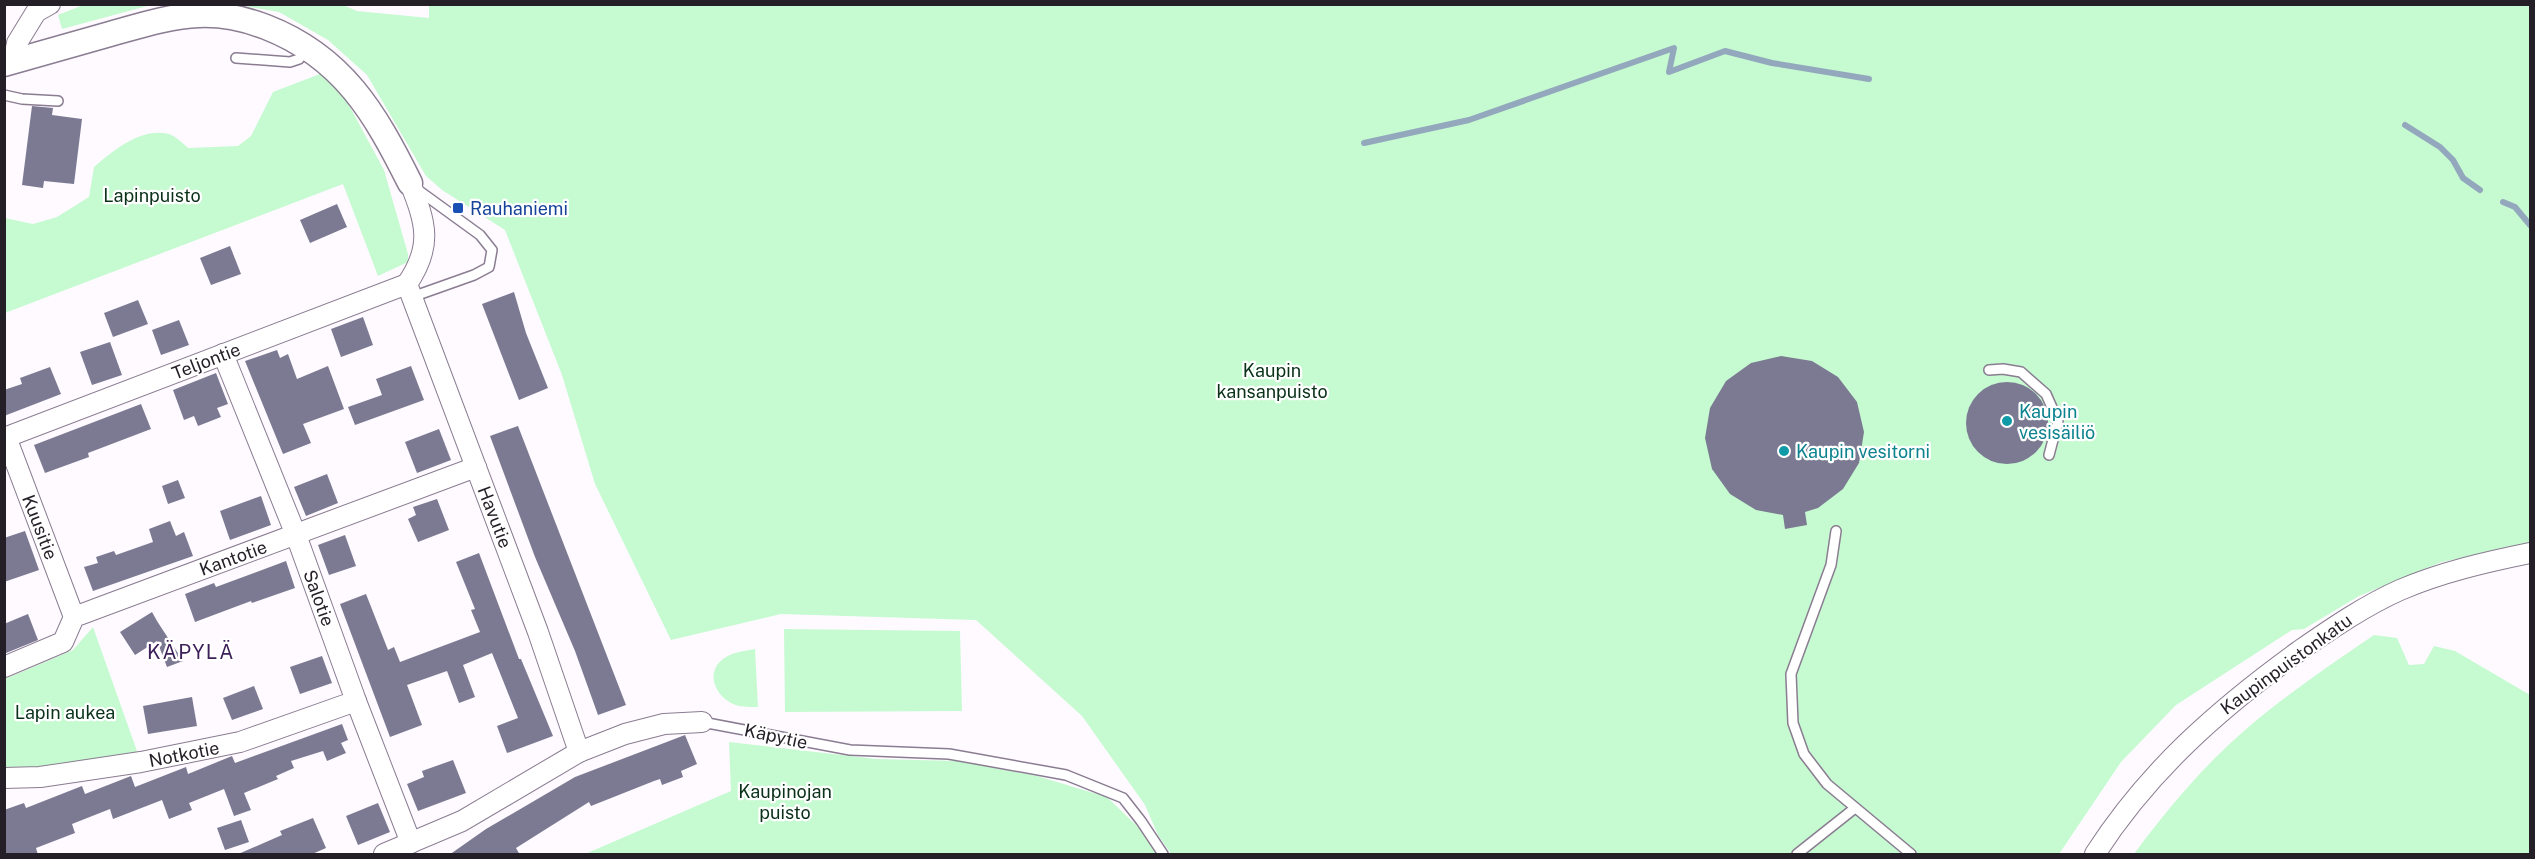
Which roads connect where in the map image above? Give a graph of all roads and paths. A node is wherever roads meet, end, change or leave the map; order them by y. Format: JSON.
{"nodes":[{"id":1,"x":50,"y":4,"type":"edge"},
{"id":2,"x":308,"y":48,"type":"junction"},
{"id":3,"x":236,"y":58,"type":"dead end"},
{"id":4,"x":9,"y":63,"type":"edge"},
{"id":5,"x":4,"y":95,"type":"edge"},
{"id":6,"x":58,"y":101,"type":"dead end"},
{"id":7,"x":411,"y":183,"type":"junction"},
{"id":8,"x":410,"y":291,"type":"junction"},
{"id":9,"x":223,"y":354,"type":"junction"},
{"id":10,"x":1989,"y":370,"type":"dead end"},
{"id":11,"x":5,"y":437,"type":"edge"},
{"id":12,"x":2049,"y":455,"type":"dead end"},
{"id":13,"x":476,"y":466,"type":"junction"},
{"id":14,"x":1836,"y":531,"type":"dead end"},
{"id":15,"x":297,"y":534,"type":"junction"},
{"id":16,"x":2530,"y":553,"type":"edge"},
{"id":17,"x":74,"y":617,"type":"junction"},
{"id":18,"x":4,"y":667,"type":"edge"},
{"id":19,"x":356,"y":701,"type":"junction"},
{"id":20,"x":702,"y":722,"type":"joint"},
{"id":21,"x":579,"y":752,"type":"junction"},
{"id":22,"x":4,"y":778,"type":"edge"},
{"id":23,"x":1855,"y":808,"type":"junction"},
{"id":24,"x":411,"y":843,"type":"junction"},
{"id":25,"x":384,"y":855,"type":"edge"},
{"id":26,"x":1163,"y":855,"type":"edge"},
{"id":27,"x":1797,"y":855,"type":"edge"},
{"id":28,"x":1911,"y":855,"type":"edge"},
{"id":29,"x":2095,"y":855,"type":"edge"}],
"edges":[{"from":1,"to":4,"type":"street"},
{"from":2,"to":3,"type":"lane"},
{"from":2,"to":4,"type":"street"},
{"from":2,"to":7,"type":"street"},
{"from":5,"to":6,"type":"lane"},
{"from":7,"to":8,"type":"street"},
{"from":7,"to":8,"type":"lane"},
{"from":8,"to":9,"type":"street","name":"Teljontie"},
{"from":8,"to":13,"type":"street","name":"Havutie"},
{"from":9,"to":11,"type":"street","name":"Teljontie"},
{"from":9,"to":15,"type":"street","name":"Salotie"},
{"from":10,"to":12,"type":"lane"},
{"from":11,"to":17,"type":"street","name":"Kuusitie"},
{"from":13,"to":15,"type":"street","name":"Kantotie"},
{"from":13,"to":21,"type":"street","name":"Havutie"},
{"from":14,"to":23,"type":"lane"},
{"from":15,"to":17,"type":"street","name":"Kantotie"},
{"from":15,"to":19,"type":"street","name":"Salotie"},
{"from":16,"to":29,"type":"street","name":"Kaupinpuistonkatu"},
{"from":17,"to":18,"type":"street"},
{"from":19,"to":22,"type":"street","name":"Notkotie"},
{"from":19,"to":24,"type":"street","name":"Salotie"},
{"from":20,"to":21,"type":"street","name":"Käpytie"},
{"from":20,"to":26,"type":"lane","name":"Käpytie"},
{"from":21,"to":24,"type":"street","name":"Käpytie"},
{"from":23,"to":27,"type":"lane"},
{"from":23,"to":28,"type":"lane"},
{"from":24,"to":25,"type":"street","name":"Käpytie"}]}
